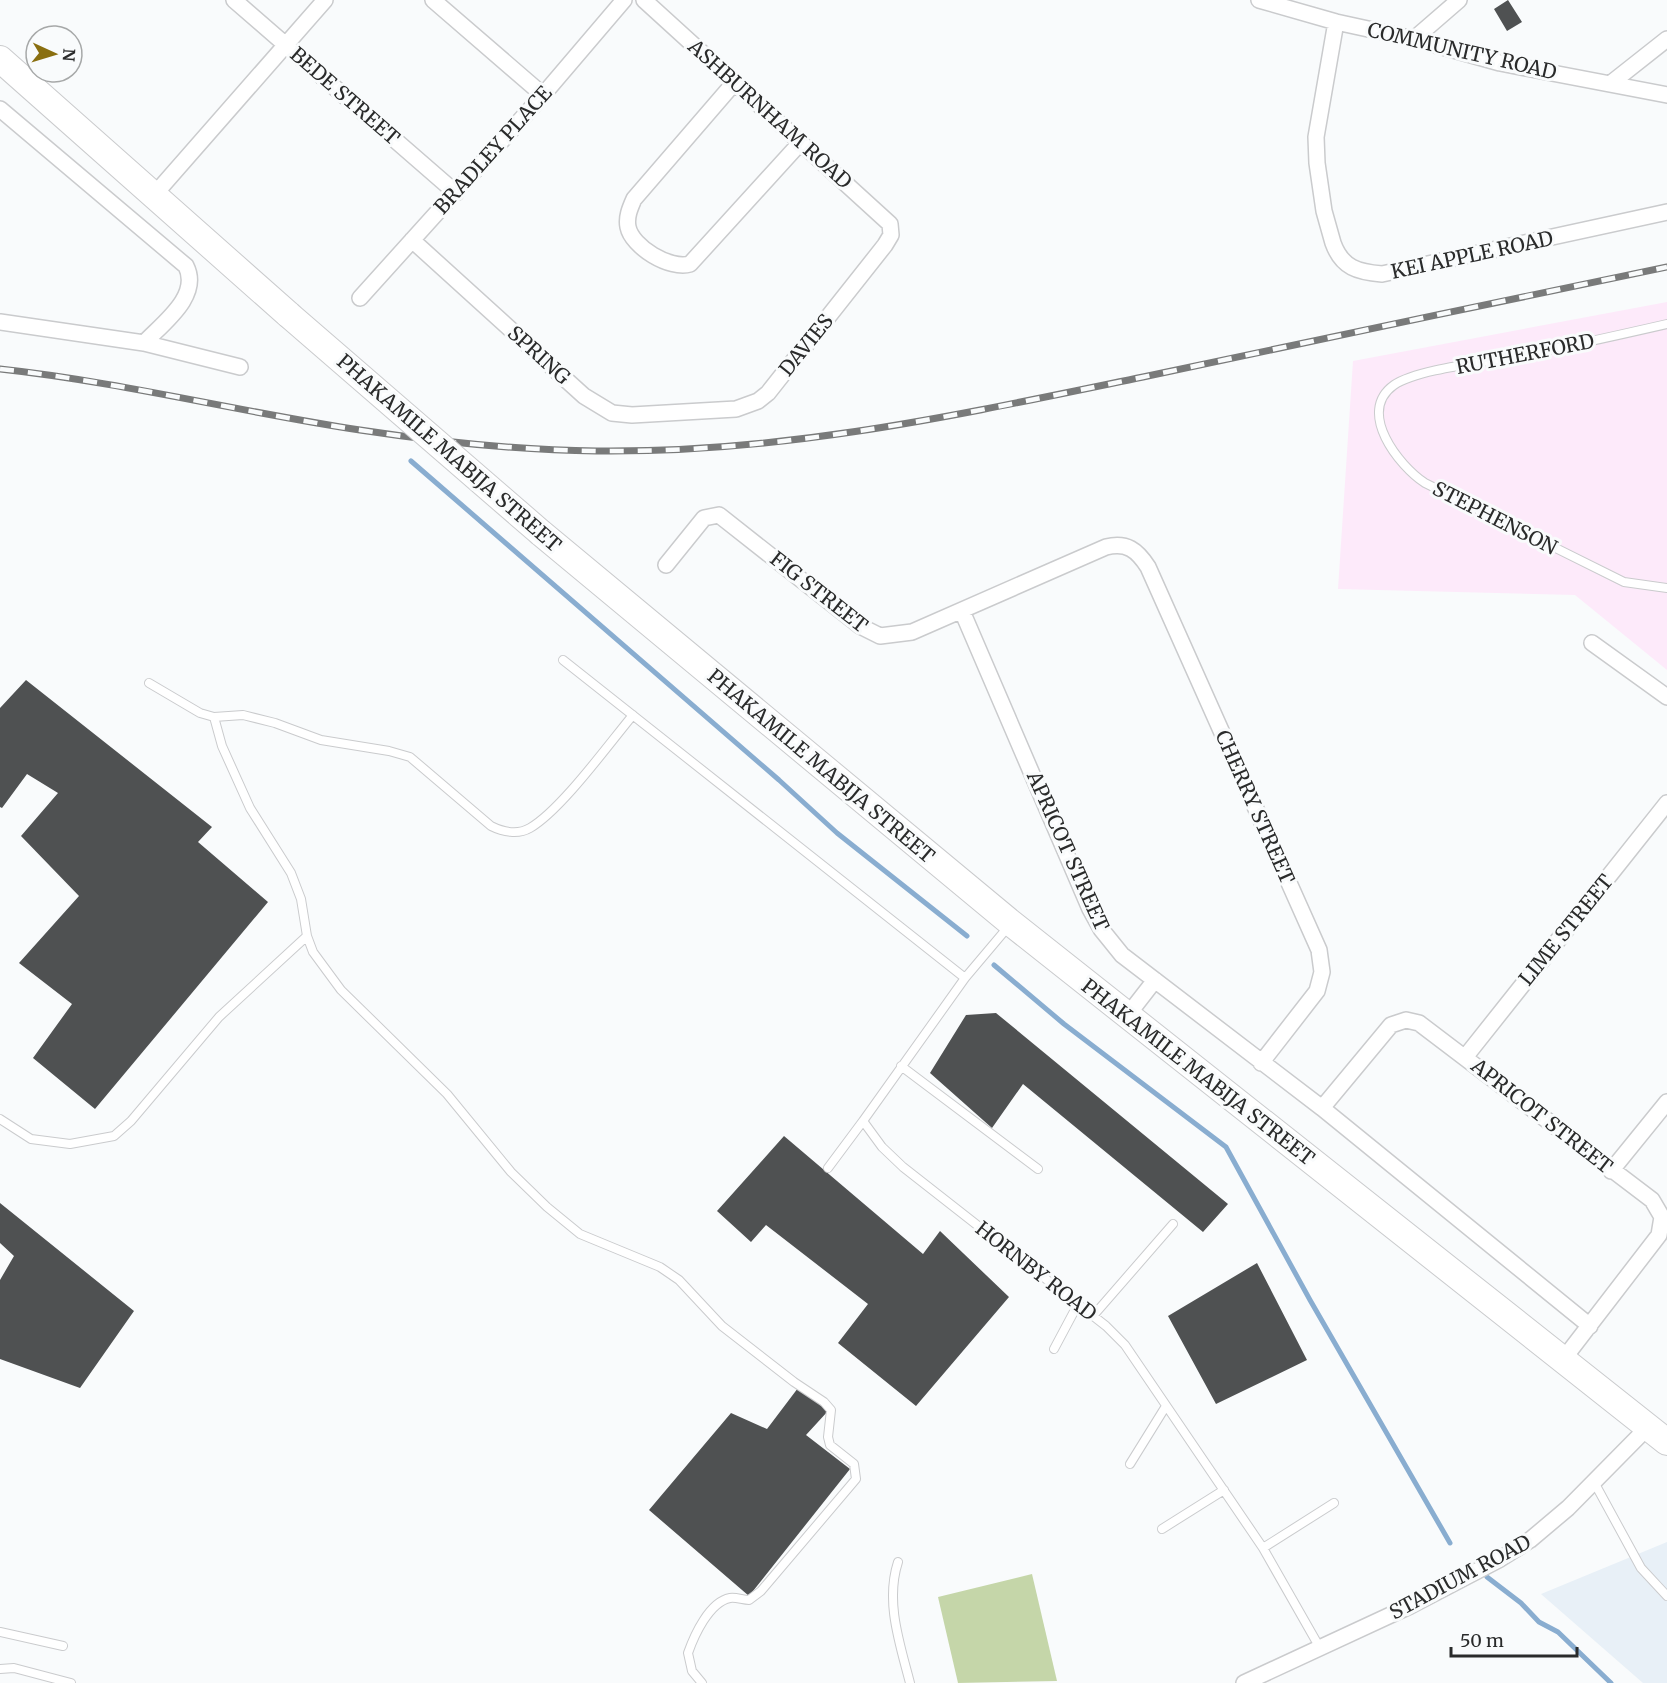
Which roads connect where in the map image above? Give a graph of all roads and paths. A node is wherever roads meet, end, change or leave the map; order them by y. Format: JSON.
{"nodes":[{"id":1,"x":234,"y":0,"type":"edge"},
{"id":2,"x":325,"y":0,"type":"edge"},
{"id":3,"x":433,"y":0,"type":"edge"},
{"id":4,"x":624,"y":0,"type":"edge"},
{"id":5,"x":644,"y":0,"type":"edge"},
{"id":6,"x":1259,"y":0,"type":"edge"},
{"id":7,"x":1459,"y":0,"type":"edge"},
{"id":8,"x":1336,"y":22,"type":"junction"},
{"id":9,"x":1414,"y":39,"type":"junction"},
{"id":10,"x":1667,"y":39,"type":"edge"},
{"id":11,"x":288,"y":45,"type":"junction"},
{"id":12,"x":0,"y":59,"type":"edge"},
{"id":13,"x":734,"y":83,"type":"junction"},
{"id":14,"x":1610,"y":84,"type":"junction"},
{"id":15,"x":543,"y":95,"type":"junction"},
{"id":16,"x":1667,"y":95,"type":"edge"},
{"id":17,"x":0,"y":109,"type":"edge"},
{"id":18,"x":801,"y":142,"type":"junction"},
{"id":19,"x":456,"y":193,"type":"junction"},
{"id":20,"x":155,"y":194,"type":"junction"},
{"id":21,"x":1667,"y":212,"type":"edge"},
{"id":22,"x":891,"y":230,"type":"joint"},
{"id":23,"x":412,"y":240,"type":"junction"},
{"id":24,"x":360,"y":298,"type":"dead end"},
{"id":25,"x":0,"y":322,"type":"edge"},
{"id":26,"x":1667,"y":324,"type":"edge"},
{"id":27,"x":144,"y":344,"type":"junction"},
{"id":28,"x":240,"y":367,"type":"dead end"},
{"id":29,"x":1386,"y":391,"type":"joint"},
{"id":30,"x":689,"y":413,"type":"joint"},
{"id":31,"x":1131,"y":547,"type":"joint"},
{"id":32,"x":666,"y":565,"type":"dead end"},
{"id":33,"x":1667,"y":588,"type":"edge"},
{"id":34,"x":962,"y":610,"type":"junction"},
{"id":35,"x":1592,"y":643,"type":"dead end"},
{"id":36,"x":563,"y":660,"type":"dead end"},
{"id":37,"x":149,"y":683,"type":"dead end"},
{"id":38,"x":1667,"y":697,"type":"edge"},
{"id":39,"x":633,"y":715,"type":"junction"},
{"id":40,"x":214,"y":717,"type":"junction"},
{"id":41,"x":1667,"y":803,"type":"edge"},
{"id":42,"x":1011,"y":923,"type":"junction"},
{"id":43,"x":307,"y":936,"type":"junction"},
{"id":44,"x":965,"y":978,"type":"junction"},
{"id":45,"x":1155,"y":980,"type":"junction"},
{"id":46,"x":1127,"y":1016,"type":"junction"},
{"id":47,"x":1466,"y":1056,"type":"junction"},
{"id":48,"x":1261,"y":1063,"type":"junction"},
{"id":49,"x":901,"y":1066,"type":"junction"},
{"id":50,"x":1667,"y":1102,"type":"edge"},
{"id":51,"x":1322,"y":1108,"type":"junction"},
{"id":52,"x":0,"y":1119,"type":"edge"},
{"id":53,"x":863,"y":1121,"type":"junction"},
{"id":54,"x":828,"y":1168,"type":"dead end"},
{"id":55,"x":1038,"y":1169,"type":"dead end"},
{"id":56,"x":1611,"y":1171,"type":"junction"},
{"id":57,"x":1173,"y":1224,"type":"dead end"},
{"id":58,"x":1078,"y":1304,"type":"junction"},
{"id":59,"x":1093,"y":1316,"type":"junction"},
{"id":60,"x":1590,"y":1326,"type":"junction"},
{"id":61,"x":1054,"y":1349,"type":"dead end"},
{"id":62,"x":1562,"y":1361,"type":"junction"},
{"id":63,"x":1166,"y":1406,"type":"junction"},
{"id":64,"x":1657,"y":1435,"type":"edge"},
{"id":65,"x":1130,"y":1464,"type":"dead end"},
{"id":66,"x":1594,"y":1482,"type":"junction"},
{"id":67,"x":1224,"y":1490,"type":"junction"},
{"id":68,"x":1334,"y":1503,"type":"dead end"},
{"id":69,"x":1162,"y":1529,"type":"dead end"},
{"id":70,"x":1263,"y":1548,"type":"junction"},
{"id":71,"x":898,"y":1562,"type":"dead end"},
{"id":72,"x":1667,"y":1596,"type":"edge"},
{"id":73,"x":0,"y":1632,"type":"edge"},
{"id":74,"x":63,"y":1646,"type":"dead end"},
{"id":75,"x":1320,"y":1647,"type":"junction"},
{"id":76,"x":0,"y":1669,"type":"edge"},
{"id":77,"x":71,"y":1683,"type":"edge"},
{"id":78,"x":702,"y":1683,"type":"edge"},
{"id":79,"x":910,"y":1683,"type":"edge"},
{"id":80,"x":1244,"y":1683,"type":"edge"}],
"edges":[{"from":1,"to":11,"type":"street","name":"BEDE STREET"},
{"from":2,"to":11,"type":"street"},
{"from":3,"to":15,"type":"street"},
{"from":4,"to":15,"type":"street","name":"BRADLEY PLACE"},
{"from":5,"to":13,"type":"street","name":"ASHBURNHAM ROAD"},
{"from":6,"to":8,"type":"street","name":"COMMUNITY ROAD"},
{"from":7,"to":9,"type":"street"},
{"from":8,"to":9,"type":"street","name":"COMMUNITY ROAD"},
{"from":8,"to":21,"type":"street","name":"KEI APPLE ROAD"},
{"from":9,"to":14,"type":"street","name":"COMMUNITY ROAD"},
{"from":10,"to":14,"type":"street"},
{"from":11,"to":19,"type":"street","name":"BEDE STREET"},
{"from":11,"to":20,"type":"street"},
{"from":12,"to":20,"type":"highway","name":"PHAKAMILE MABIJA STREET"},
{"from":13,"to":18,"type":"street","name":"ASHBURNHAM ROAD"},
{"from":13,"to":18,"type":"street"},
{"from":14,"to":16,"type":"street","name":"COMMUNITY ROAD"},
{"from":15,"to":19,"type":"street","name":"BRADLEY PLACE"},
{"from":17,"to":27,"type":"street"},
{"from":18,"to":22,"type":"street","name":"ASHBURNHAM ROAD"},
{"from":19,"to":23,"type":"street","name":"BRADLEY PLACE"},
{"from":20,"to":42,"type":"highway","name":"PHAKAMILE MABIJA STREET","bridge":true},
{"from":22,"to":30,"type":"street","name":"DAVIES"},
{"from":23,"to":24,"type":"street","name":"BRADLEY PLACE"},
{"from":23,"to":30,"type":"street","name":"SPRING"},
{"from":25,"to":27,"type":"street"},
{"from":26,"to":29,"type":"lane","name":"RUTHERFORD"},
{"from":27,"to":28,"type":"street"},
{"from":29,"to":33,"type":"lane","name":"STEPHENSON"},
{"from":31,"to":34,"type":"street","name":"FIG STREET"},
{"from":31,"to":48,"type":"street","name":"CHERRY STREET"},
{"from":32,"to":34,"type":"street","name":"FIG STREET"},
{"from":34,"to":45,"type":"street","name":"APRICOT STREET"},
{"from":35,"to":38,"type":"street"},
{"from":36,"to":39,"type":"lane"},
{"from":37,"to":40,"type":"lane"},
{"from":39,"to":40,"type":"lane"},
{"from":39,"to":44,"type":"lane"},
{"from":40,"to":43,"type":"lane"},
{"from":41,"to":47,"type":"street","name":"LIME STREET"},
{"from":42,"to":44,"type":"lane"},
{"from":42,"to":46,"type":"highway","name":"PHAKAMILE MABIJA STREET"},
{"from":43,"to":52,"type":"lane"},
{"from":43,"to":78,"type":"lane"},
{"from":44,"to":49,"type":"lane"},
{"from":45,"to":46,"type":"street"},
{"from":45,"to":48,"type":"street","name":"APRICOT STREET"},
{"from":46,"to":62,"type":"highway","name":"PHAKAMILE MABIJA STREET"},
{"from":47,"to":51,"type":"street","name":"APRICOT STREET"},
{"from":47,"to":56,"type":"street","name":"APRICOT STREET"},
{"from":48,"to":51,"type":"street","name":"APRICOT STREET"},
{"from":49,"to":53,"type":"lane"},
{"from":49,"to":55,"type":"lane"},
{"from":50,"to":56,"type":"street"},
{"from":51,"to":60,"type":"street","name":"APRICOT STREET"},
{"from":53,"to":54,"type":"lane"},
{"from":53,"to":58,"type":"lane","name":"HORNBY ROAD"},
{"from":56,"to":60,"type":"street","name":"APRICOT STREET"},
{"from":57,"to":59,"type":"lane"},
{"from":58,"to":59,"type":"lane","name":"HORNBY ROAD"},
{"from":58,"to":61,"type":"lane"},
{"from":59,"to":63,"type":"lane","name":"HORNBY ROAD"},
{"from":60,"to":62,"type":"street","name":"APRICOT STREET"},
{"from":62,"to":64,"type":"highway","name":"PHAKAMILE MABIJA STREET"},
{"from":63,"to":65,"type":"lane"},
{"from":63,"to":67,"type":"lane","name":"HORNBY ROAD"},
{"from":64,"to":66,"type":"street","name":"STADIUM ROAD"},
{"from":66,"to":72,"type":"lane"},
{"from":66,"to":75,"type":"street","name":"STADIUM ROAD"},
{"from":67,"to":69,"type":"lane"},
{"from":67,"to":70,"type":"lane","name":"HORNBY ROAD"},
{"from":68,"to":70,"type":"lane"},
{"from":70,"to":75,"type":"lane","name":"HORNBY ROAD"},
{"from":71,"to":79,"type":"lane"},
{"from":73,"to":74,"type":"lane"},
{"from":75,"to":80,"type":"street","name":"STADIUM ROAD"},
{"from":76,"to":77,"type":"lane"}]}
